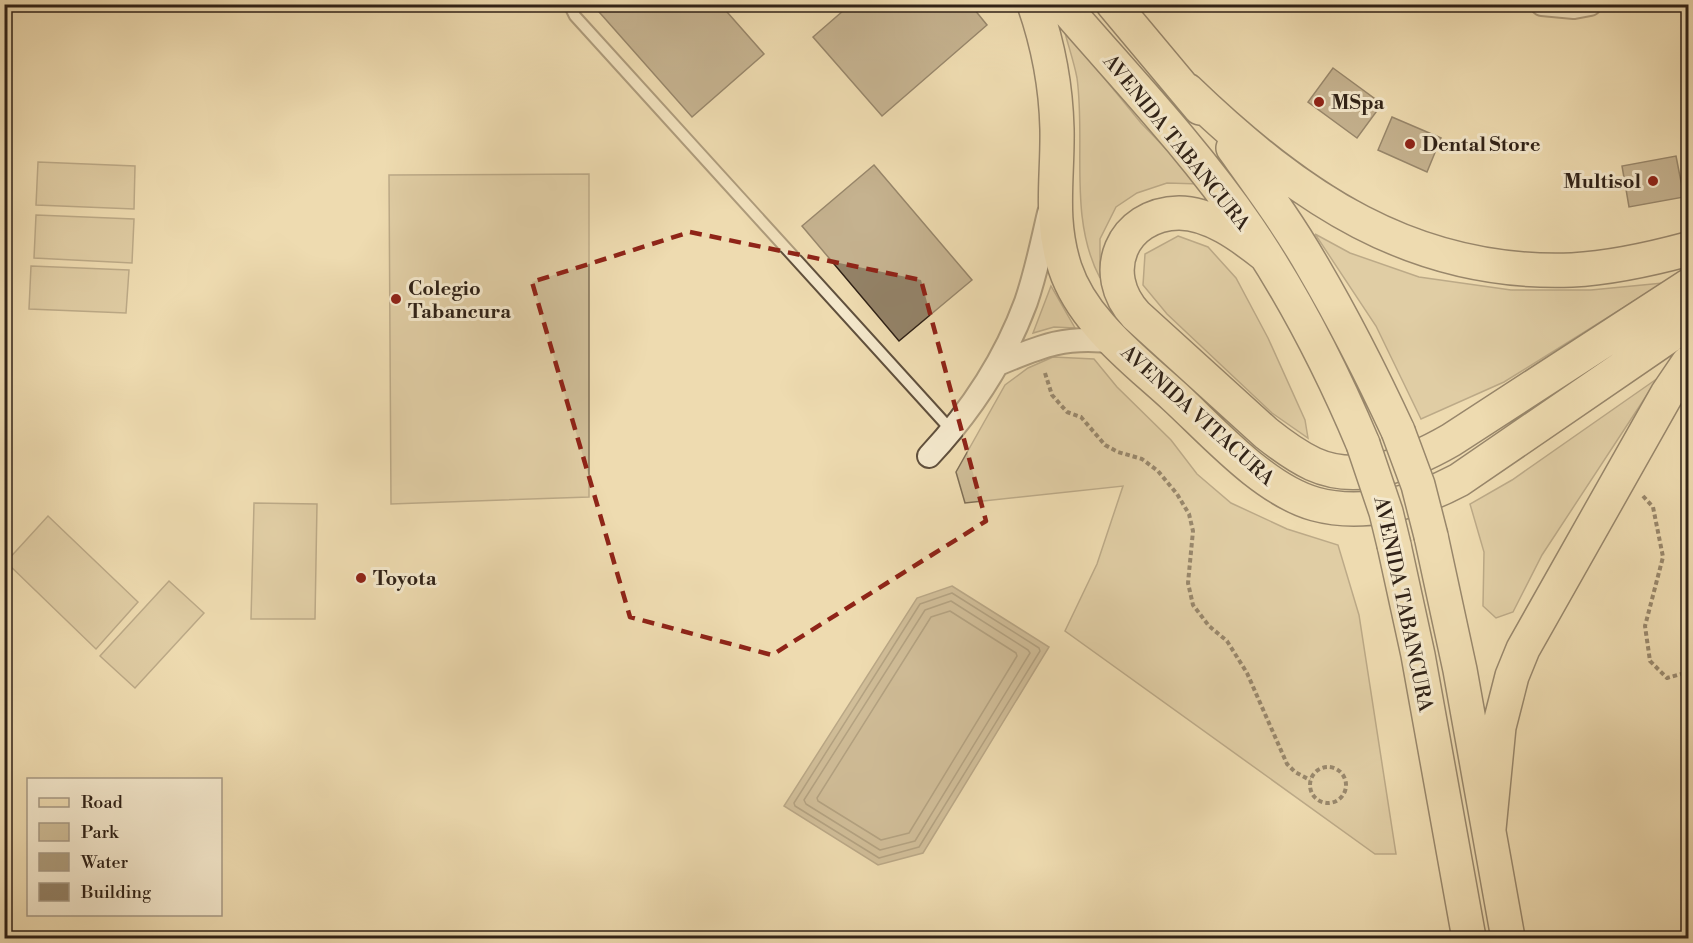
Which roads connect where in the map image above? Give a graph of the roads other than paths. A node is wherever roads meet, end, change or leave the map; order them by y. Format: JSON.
{"nodes":[{"id":1,"x":569,"y":4,"type":"edge"},
{"id":2,"x":1035,"y":4,"type":"edge"},
{"id":3,"x":1062,"y":4,"type":"edge"},
{"id":4,"x":1113,"y":4,"type":"edge"},
{"id":5,"x":1542,"y":4,"type":"edge"},
{"id":6,"x":1590,"y":4,"type":"edge"},
{"id":7,"x":1186,"y":90,"type":"junction"},
{"id":8,"x":1055,"y":191,"type":"junction"},
{"id":9,"x":1689,"y":249,"type":"edge"},
{"id":10,"x":1265,"y":255,"type":"junction"},
{"id":11,"x":1689,"y":285,"type":"edge"},
{"id":12,"x":1689,"y":323,"type":"edge"},
{"id":13,"x":1115,"y":342,"type":"junction"},
{"id":14,"x":1689,"y":363,"type":"edge"},
{"id":15,"x":998,"y":364,"type":"junction"},
{"id":16,"x":952,"y":431,"type":"junction"},
{"id":17,"x":929,"y":456,"type":"dead end"},
{"id":18,"x":1490,"y":835,"type":"junction"},
{"id":19,"x":1468,"y":939,"type":"edge"},
{"id":20,"x":1508,"y":939,"type":"edge"}],
"edges":[{"from":1,"to":16,"type":"lane"},
{"from":2,"to":8,"type":"main road","name":"AVENIDA VITACURA"},
{"from":3,"to":10,"type":"main road","name":"AVENIDA TABANCURA"},
{"from":4,"to":7,"type":"main road","name":"AVENIDA TABANCURA"},
{"from":5,"to":6,"type":"street"},
{"from":7,"to":9,"type":"main road"},
{"from":7,"to":18,"type":"main road","name":"AVENIDA TABANCURA","bridge":true},
{"from":8,"to":13,"type":"main road","name":"AVENIDA VITACURA"},
{"from":8,"to":15,"type":"street"},
{"from":10,"to":11,"type":"main road"},
{"from":10,"to":19,"type":"main road","name":"AVENIDA TABANCURA","bridge":true},
{"from":12,"to":13,"type":"main road","name":"AVENIDA VITACURA"},
{"from":13,"to":15,"type":"street"},
{"from":14,"to":18,"type":"main road"},
{"from":15,"to":16,"type":"street"},
{"from":16,"to":17,"type":"street"},
{"from":18,"to":20,"type":"main road","name":"AVENIDA TABANCURA"}]}
